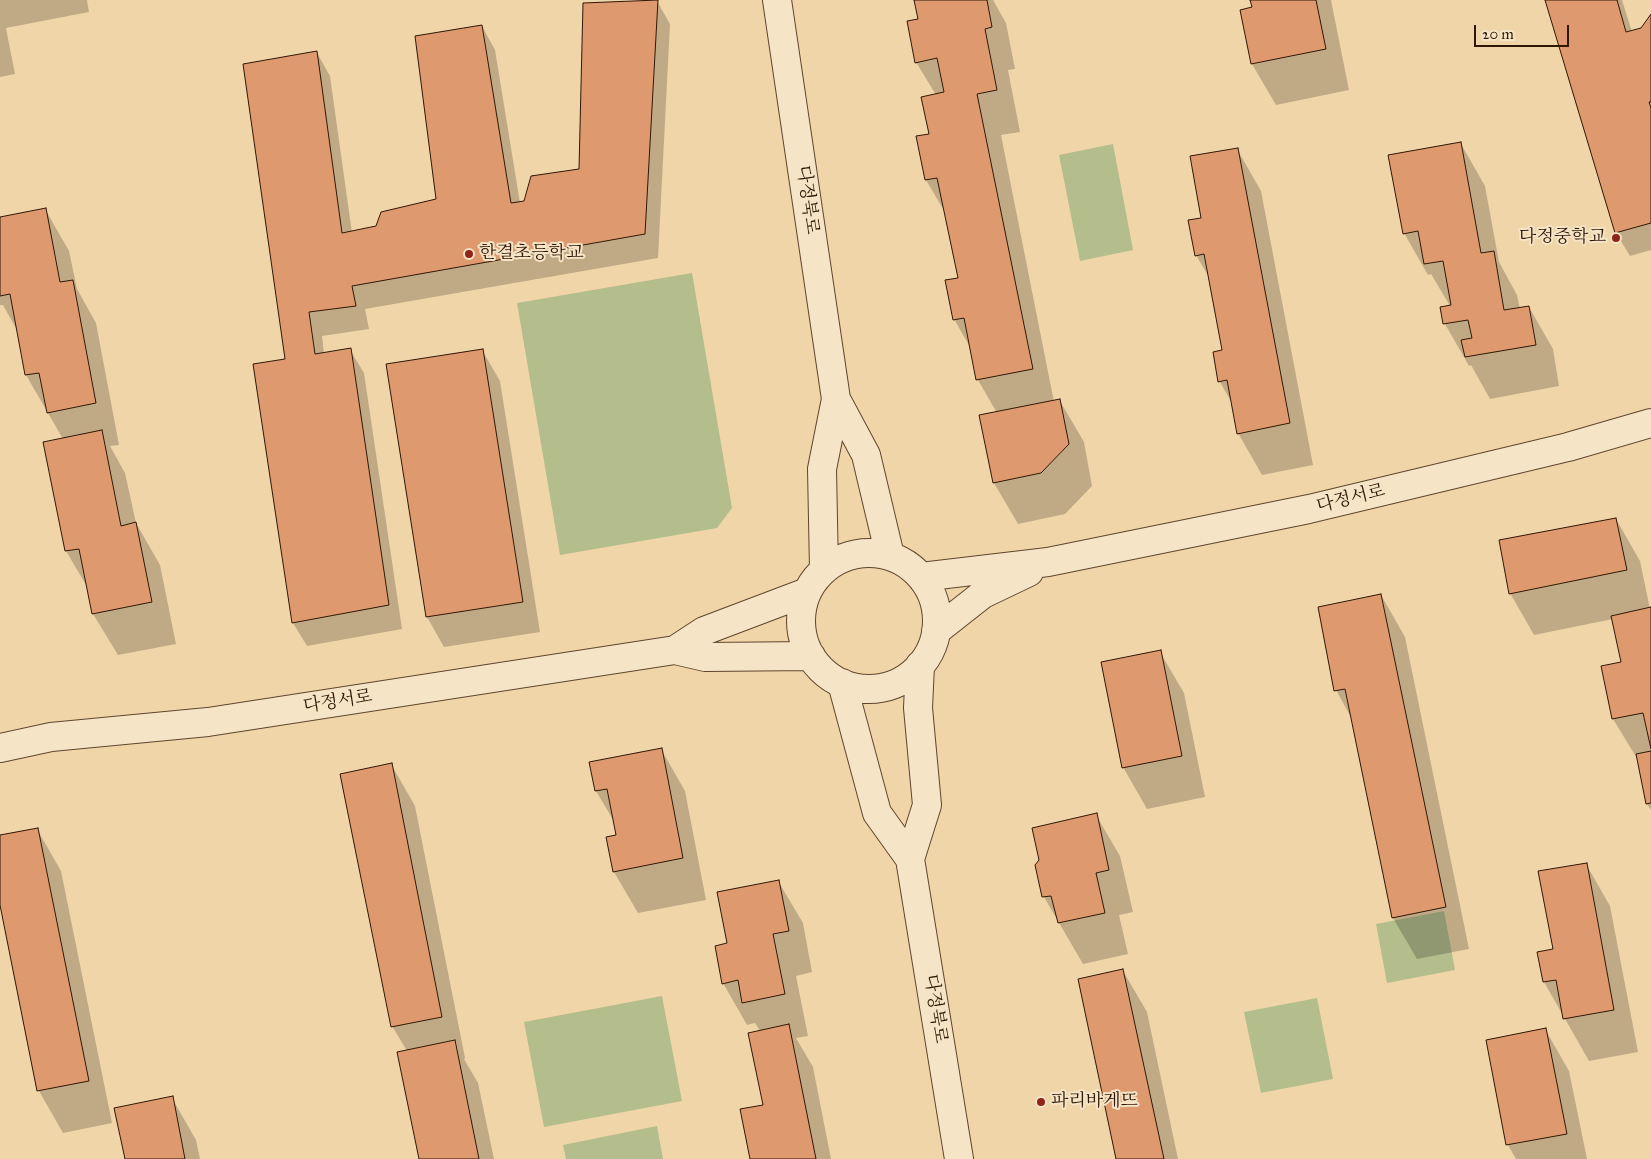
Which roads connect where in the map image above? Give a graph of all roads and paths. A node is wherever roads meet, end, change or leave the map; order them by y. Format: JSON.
{"nodes":[{"id":1,"x":777,"y":0,"type":"edge"},
{"id":2,"x":836,"y":399,"type":"junction"},
{"id":3,"x":1651,"y":423,"type":"edge"},
{"id":4,"x":890,"y":556,"type":"junction"},
{"id":5,"x":1048,"y":562,"type":"junction"},
{"id":6,"x":824,"y":570,"type":"junction"},
{"id":7,"x":921,"y":577,"type":"junction"},
{"id":8,"x":807,"y":592,"type":"junction"},
{"id":9,"x":936,"y":631,"type":"junction"},
{"id":10,"x":675,"y":650,"type":"junction"},
{"id":11,"x":811,"y":656,"type":"junction"},
{"id":12,"x":920,"y":665,"type":"junction"},
{"id":13,"x":842,"y":683,"type":"junction"},
{"id":14,"x":0,"y":748,"type":"edge"},
{"id":15,"x":910,"y":859,"type":"junction"},
{"id":16,"x":959,"y":1159,"type":"edge"}],
"edges":[{"from":1,"to":2,"type":"street","name":"다정북로"},
{"from":2,"to":4,"type":"street"},
{"from":2,"to":6,"type":"street"},
{"from":3,"to":5,"type":"street","name":"다정서로"},
{"from":4,"to":6,"type":"street"},
{"from":4,"to":7,"type":"street"},
{"from":5,"to":7,"type":"street"},
{"from":5,"to":9,"type":"street"},
{"from":6,"to":8,"type":"street"},
{"from":7,"to":9,"type":"street"},
{"from":8,"to":10,"type":"street"},
{"from":8,"to":11,"type":"street"},
{"from":9,"to":12,"type":"street"},
{"from":10,"to":11,"type":"street"},
{"from":10,"to":14,"type":"street","name":"다정서로"},
{"from":11,"to":13,"type":"street"},
{"from":12,"to":13,"type":"street"},
{"from":12,"to":15,"type":"street"},
{"from":13,"to":15,"type":"street"},
{"from":15,"to":16,"type":"street","name":"다정북로"}]}
